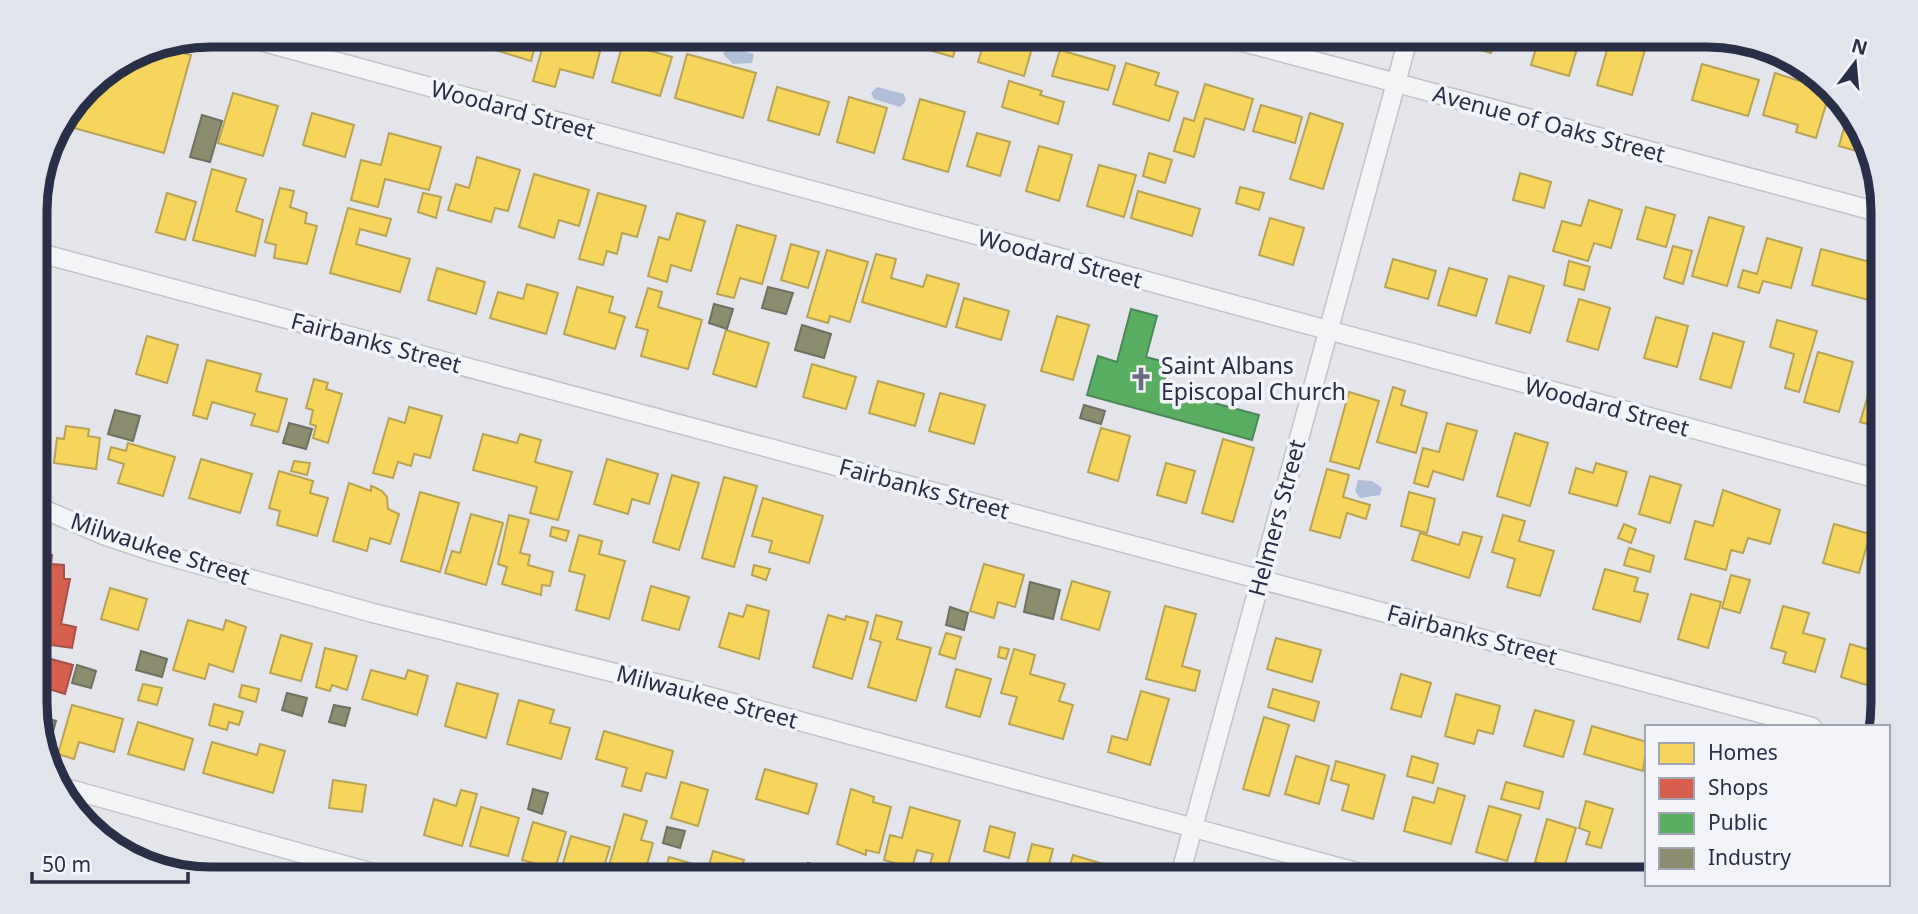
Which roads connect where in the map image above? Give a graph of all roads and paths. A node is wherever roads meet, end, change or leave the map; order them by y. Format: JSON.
{"nodes":[{"id":1,"x":1263,"y":47,"type":"edge"},
{"id":2,"x":1406,"y":47,"type":"edge"},
{"id":3,"x":285,"y":48,"type":"edge"},
{"id":4,"x":1396,"y":83,"type":"junction"},
{"id":5,"x":1871,"y":210,"type":"edge"},
{"id":6,"x":48,"y":255,"type":"edge"},
{"id":7,"x":1327,"y":332,"type":"junction"},
{"id":8,"x":1871,"y":477,"type":"edge"},
{"id":9,"x":47,"y":511,"type":"edge"},
{"id":10,"x":1261,"y":579,"type":"junction"},
{"id":11,"x":1805,"y":725,"type":"edge"},
{"id":12,"x":72,"y":790,"type":"edge"},
{"id":13,"x":1192,"y":828,"type":"junction"},
{"id":14,"x":1181,"y":866,"type":"edge"},
{"id":15,"x":1335,"y":866,"type":"edge"},
{"id":16,"x":351,"y":867,"type":"edge"}],
"edges":[{"from":1,"to":4,"type":"street","name":"Avenue of Oaks Street"},
{"from":2,"to":4,"type":"street","name":"Helmers Street"},
{"from":3,"to":7,"type":"street","name":"Woodard Street"},
{"from":4,"to":5,"type":"street","name":"Avenue of Oaks Street"},
{"from":4,"to":7,"type":"street","name":"Helmers Street"},
{"from":6,"to":10,"type":"street","name":"Fairbanks Street"},
{"from":7,"to":8,"type":"street","name":"Woodard Street"},
{"from":7,"to":10,"type":"street","name":"Helmers Street"},
{"from":9,"to":13,"type":"street","name":"Milwaukee Street"},
{"from":10,"to":11,"type":"street","name":"Fairbanks Street"},
{"from":10,"to":13,"type":"street","name":"Helmers Street"},
{"from":12,"to":16,"type":"street"},
{"from":13,"to":14,"type":"street","name":"Helmers Street"},
{"from":13,"to":15,"type":"street","name":"Milwaukee Street"}]}
